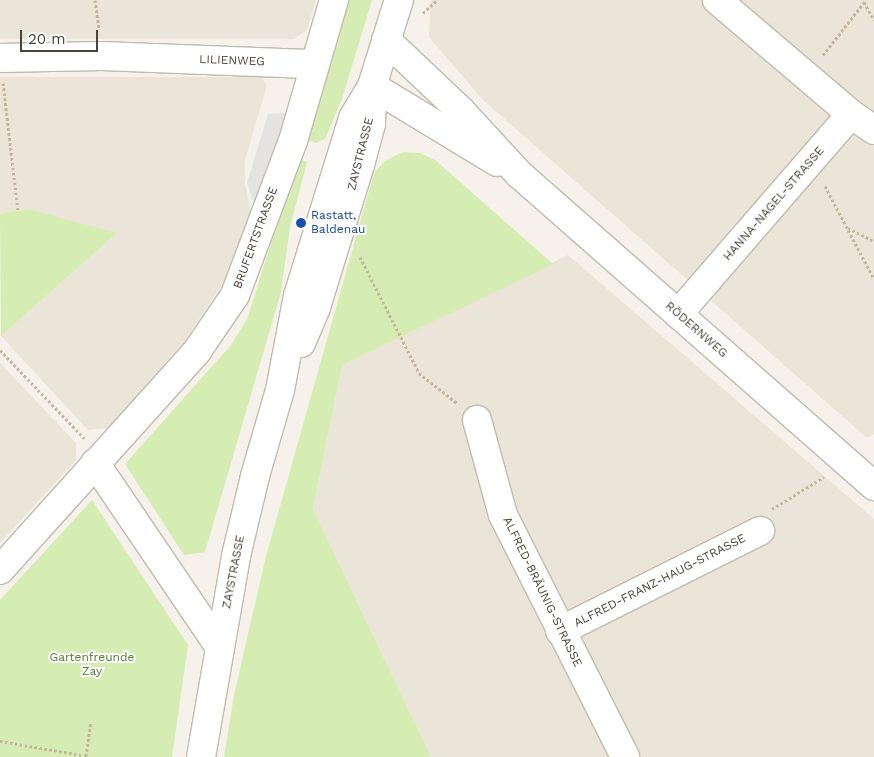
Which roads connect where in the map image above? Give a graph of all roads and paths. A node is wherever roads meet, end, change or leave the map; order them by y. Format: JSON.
{"nodes":[{"id":1,"x":334,"y":0,"type":"edge"},
{"id":2,"x":399,"y":0,"type":"edge"},
{"id":3,"x":717,"y":0,"type":"edge"},
{"id":4,"x":865,"y":1,"type":"edge"},
{"id":5,"x":874,"y":20,"type":"edge"},
{"id":6,"x":386,"y":40,"type":"junction"},
{"id":7,"x":315,"y":64,"type":"junction"},
{"id":8,"x":1,"y":69,"type":"edge"},
{"id":9,"x":806,"y":76,"type":"junction"},
{"id":10,"x":372,"y":86,"type":"junction"},
{"id":11,"x":851,"y":114,"type":"junction"},
{"id":12,"x":874,"y":130,"type":"edge"},
{"id":13,"x":812,"y":161,"type":"junction"},
{"id":14,"x":519,"y":174,"type":"junction"},
{"id":15,"x":18,"y":210,"type":"dead end"},
{"id":16,"x":848,"y":228,"type":"junction"},
{"id":17,"x":874,"y":240,"type":"edge"},
{"id":18,"x":361,"y":259,"type":"dead end"},
{"id":19,"x":874,"y":279,"type":"edge"},
{"id":20,"x":678,"y":314,"type":"junction"},
{"id":21,"x":0,"y":350,"type":"edge"},
{"id":22,"x":477,"y":420,"type":"joint"},
{"id":23,"x":98,"y":460,"type":"junction"},
{"id":24,"x":848,"y":463,"type":"junction"},
{"id":25,"x":874,"y":486,"type":"edge"},
{"id":26,"x":760,"y":531,"type":"joint"},
{"id":27,"x":0,"y":570,"type":"edge"},
{"id":28,"x":560,"y":631,"type":"junction"},
{"id":29,"x":219,"y":646,"type":"junction"},
{"id":30,"x":91,"y":722,"type":"dead end"},
{"id":31,"x":0,"y":741,"type":"edge"},
{"id":32,"x":86,"y":756,"type":"edge"},
{"id":33,"x":201,"y":757,"type":"edge"},
{"id":34,"x":625,"y":757,"type":"edge"}],
"edges":[{"from":1,"to":7,"type":"street","name":"BRUFERTSTRASSE"},
{"from":2,"to":6,"type":"street","name":"ZAYSTRASSE"},
{"from":3,"to":9,"type":"street"},
{"from":4,"to":5,"type":"path"},
{"from":4,"to":9,"type":"path"},
{"from":6,"to":10,"type":"street","name":"ZAYSTRASSE"},
{"from":6,"to":14,"type":"street","name":"RÖDERNWEG"},
{"from":7,"to":8,"type":"street","name":"LILIENWEG"},
{"from":7,"to":23,"type":"street","name":"BRUFERTSTRASSE"},
{"from":8,"to":15,"type":"path"},
{"from":9,"to":11,"type":"street"},
{"from":10,"to":14,"type":"street","name":"RÖDERNWEG"},
{"from":10,"to":29,"type":"street","name":"ZAYSTRASSE"},
{"from":11,"to":12,"type":"street"},
{"from":11,"to":13,"type":"street","name":"HANNA-NAGEL-STRASSE"},
{"from":13,"to":16,"type":"path"},
{"from":13,"to":20,"type":"street","name":"HANNA-NAGEL-STRASSE"},
{"from":14,"to":20,"type":"street","name":"RÖDERNWEG"},
{"from":16,"to":17,"type":"path"},
{"from":16,"to":19,"type":"path"},
{"from":18,"to":22,"type":"path"},
{"from":20,"to":24,"type":"street","name":"RÖDERNWEG"},
{"from":21,"to":23,"type":"path"},
{"from":22,"to":28,"type":"street","name":"ALFRED-BRÄUNIG-STRASSE"},
{"from":23,"to":27,"type":"street","name":"BRUFERTSTRASSE"},
{"from":23,"to":29,"type":"street"},
{"from":24,"to":25,"type":"street","name":"RÖDERNWEG"},
{"from":24,"to":26,"type":"path"},
{"from":26,"to":28,"type":"street","name":"ALFRED-FRANZ-HAUG-STRASSE"},
{"from":28,"to":34,"type":"street","name":"ALFRED-BRÄUNIG-STRASSE"},
{"from":29,"to":33,"type":"street","name":"ZAYSTRASSE"},
{"from":30,"to":32,"type":"path"},
{"from":31,"to":32,"type":"path"}]}
